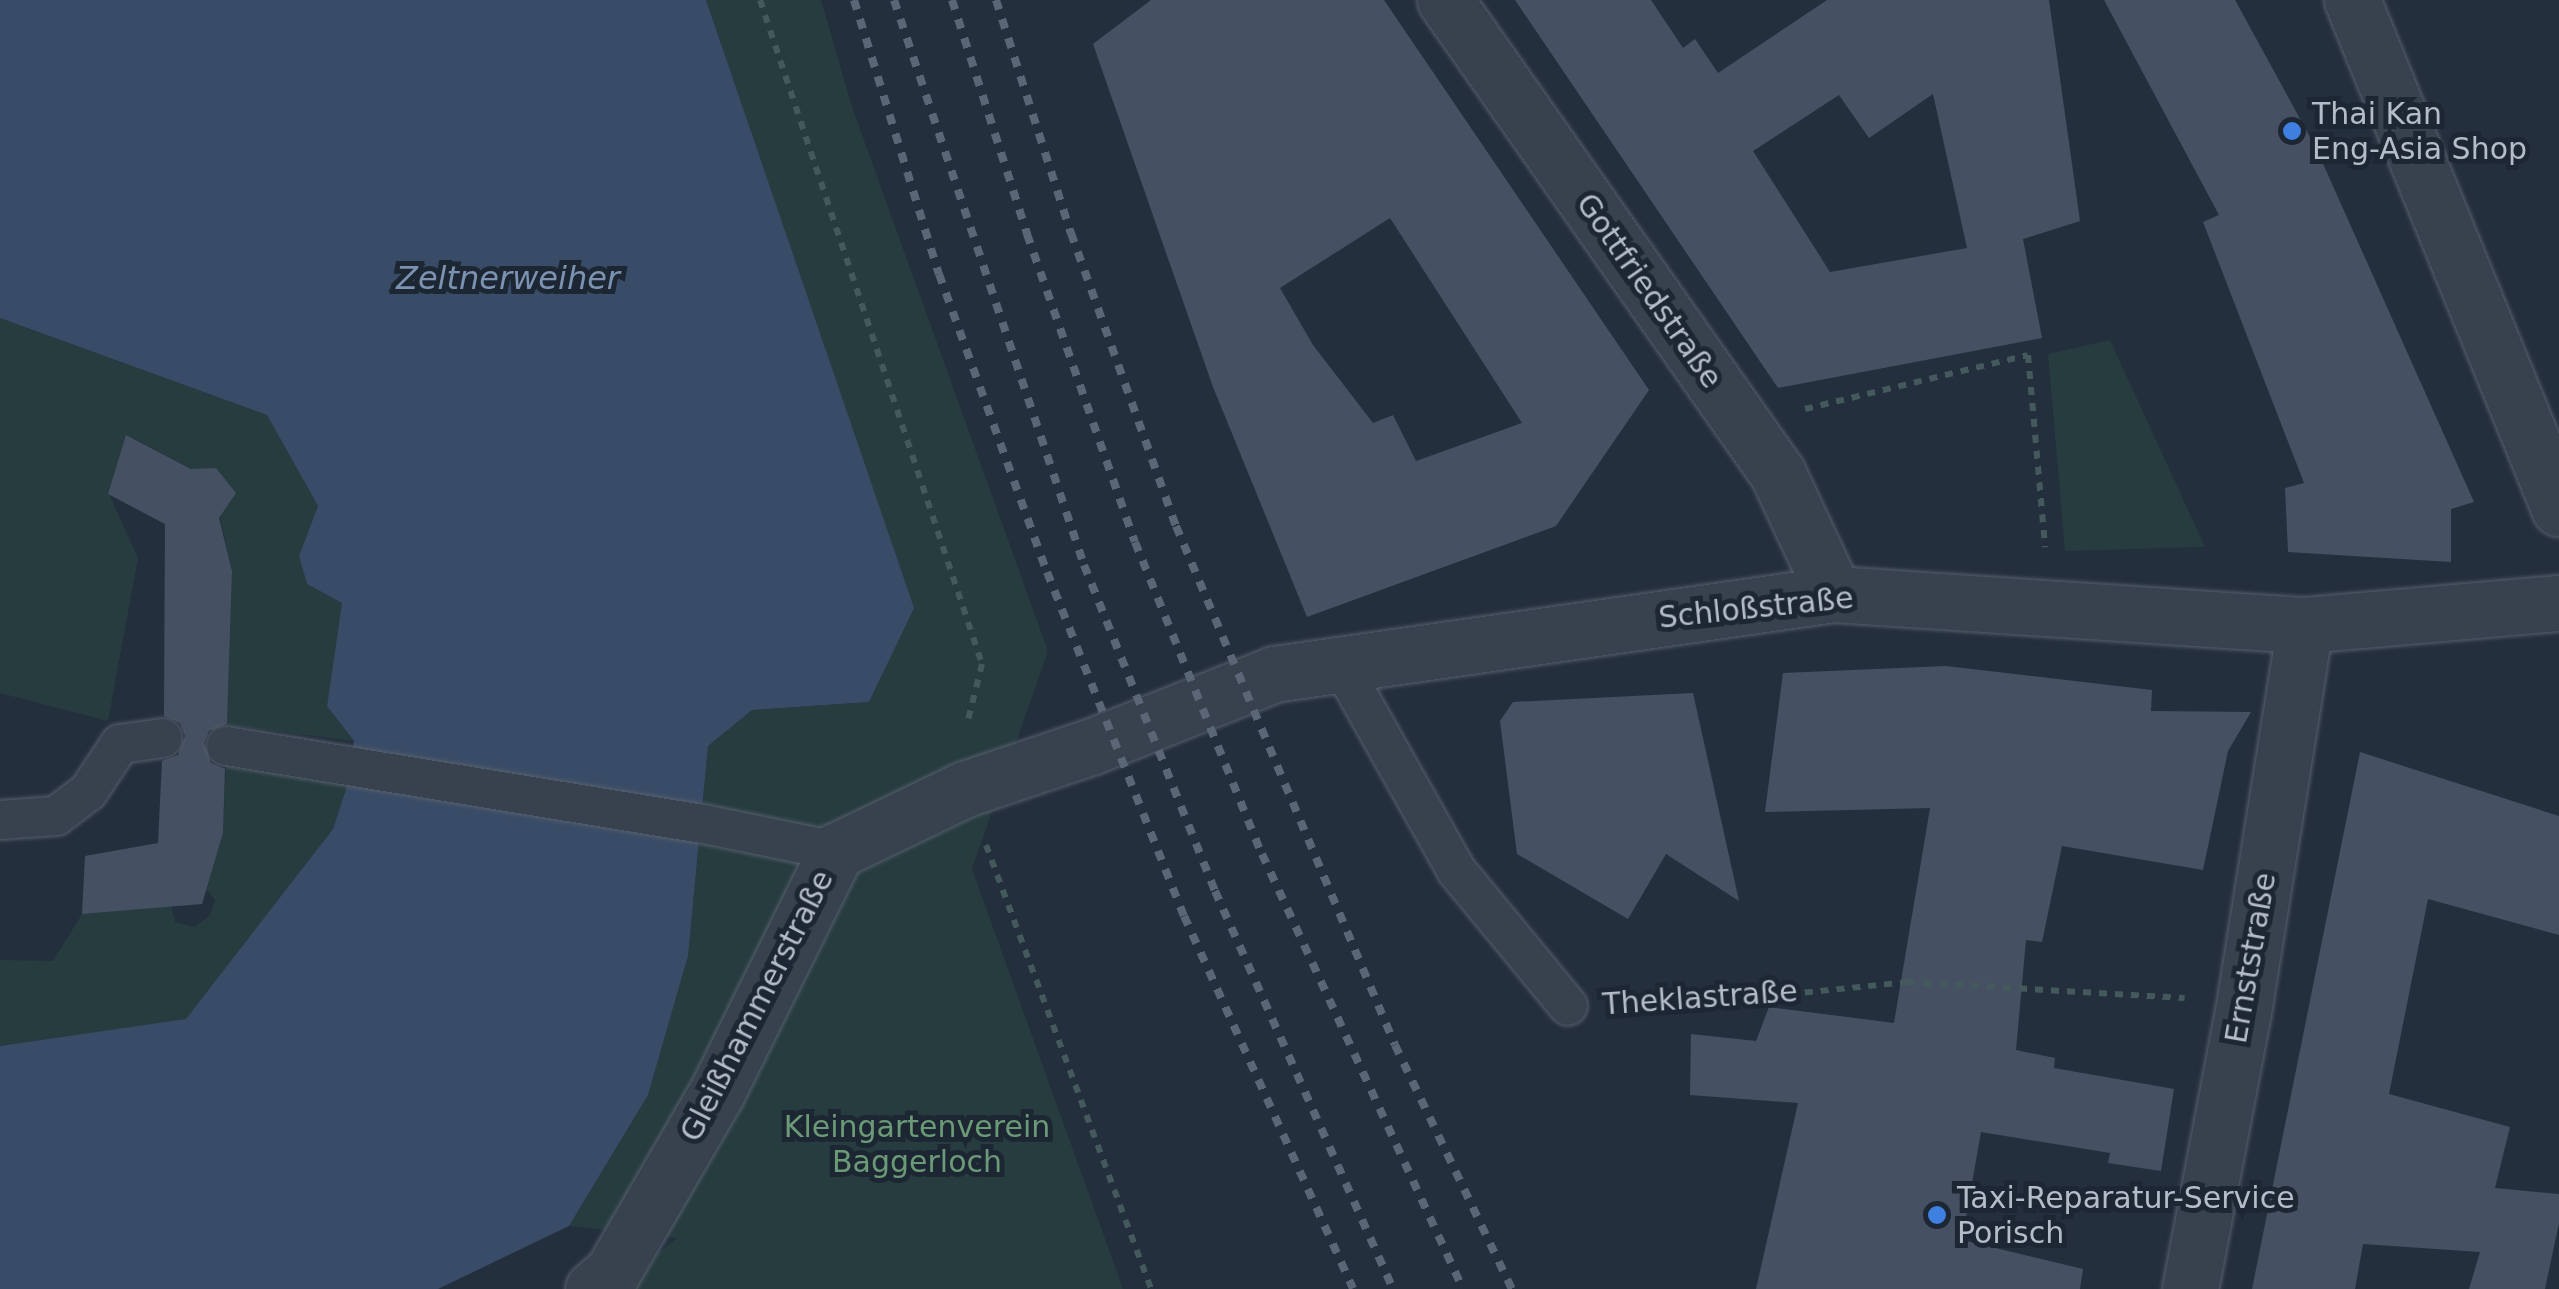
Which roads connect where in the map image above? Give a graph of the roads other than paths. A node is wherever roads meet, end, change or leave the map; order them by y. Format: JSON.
{"nodes":[{"id":1,"x":1445,"y":0,"type":"edge"},
{"id":2,"x":2352,"y":0,"type":"edge"},
{"id":3,"x":2559,"y":508,"type":"edge"},
{"id":4,"x":1834,"y":594,"type":"junction"},
{"id":5,"x":2559,"y":603,"type":"edge"},
{"id":6,"x":2305,"y":625,"type":"junction"},
{"id":7,"x":1340,"y":663,"type":"junction"},
{"id":8,"x":163,"y":738,"type":"dead end"},
{"id":9,"x":226,"y":746,"type":"dead end"},
{"id":10,"x":1090,"y":747,"type":"joint"},
{"id":11,"x":0,"y":820,"type":"edge"},
{"id":12,"x":836,"y":851,"type":"junction"},
{"id":13,"x":1568,"y":1006,"type":"road end"},
{"id":14,"x":593,"y":1289,"type":"edge"},
{"id":15,"x":2190,"y":1289,"type":"edge"}],
"edges":[{"from":1,"to":4,"type":"street","name":"Gottfriedstraße"},
{"from":2,"to":3,"type":"street"},
{"from":4,"to":6,"type":"street","name":"Schloßstraße"},
{"from":4,"to":7,"type":"street","name":"Schloßstraße"},
{"from":5,"to":6,"type":"street","name":"Schloßstraße"},
{"from":6,"to":15,"type":"street","name":"Ernststraße"},
{"from":7,"to":10,"type":"street","name":"Schloßstraße"},
{"from":7,"to":13,"type":"lane","name":"Theklastraße"},
{"from":8,"to":11,"type":"lane"},
{"from":9,"to":12,"type":"lane"},
{"from":10,"to":12,"type":"street","name":"Gleißhammerstraße"},
{"from":12,"to":14,"type":"street","name":"Gleißhammerstraße"}]}
